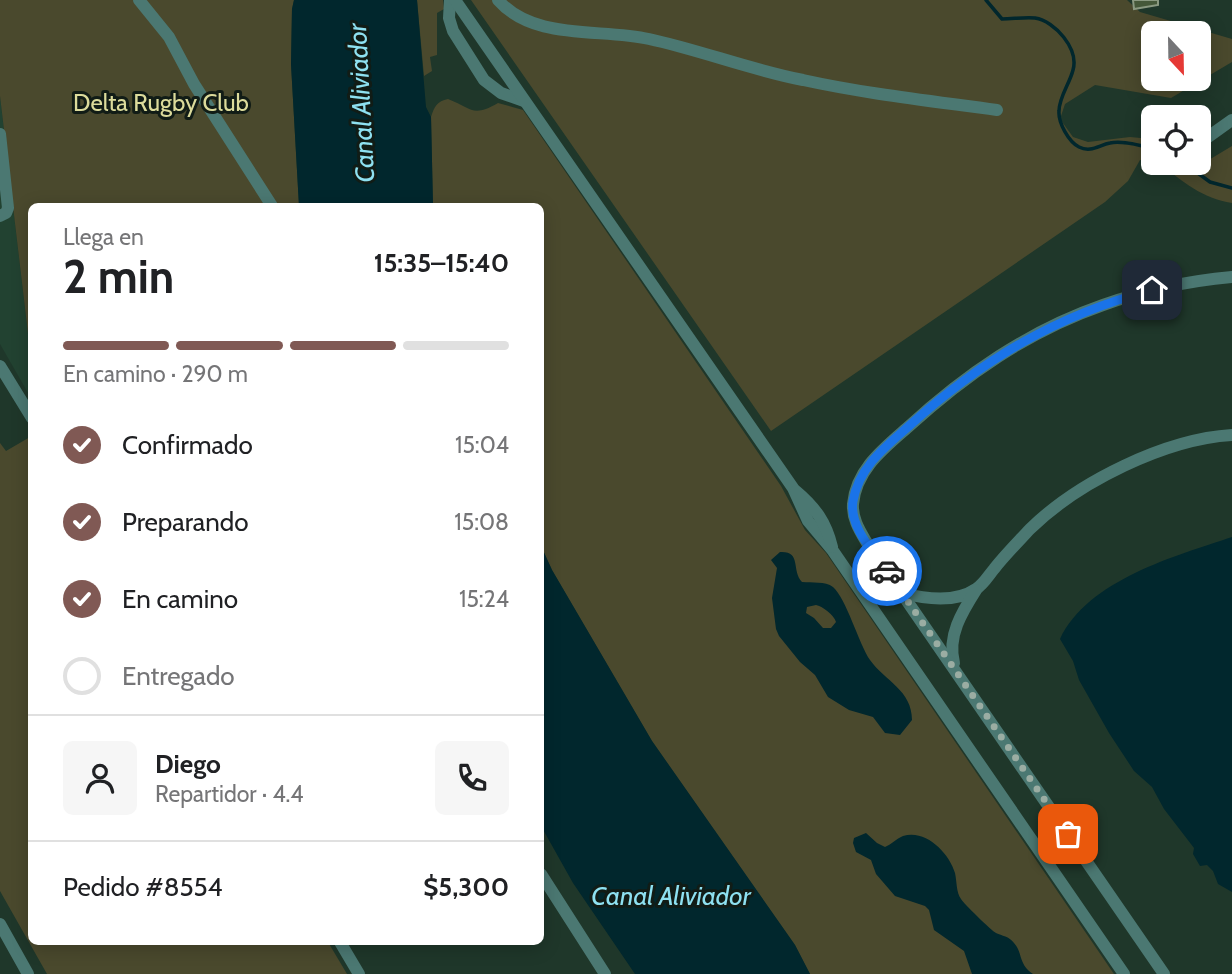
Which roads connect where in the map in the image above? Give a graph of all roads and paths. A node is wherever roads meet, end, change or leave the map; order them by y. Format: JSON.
{"nodes":[{"id":1,"x":139,"y":0,"type":"edge"},
{"id":2,"x":450,"y":0,"type":"edge"},
{"id":3,"x":455,"y":0,"type":"edge"},
{"id":4,"x":498,"y":0,"type":"edge"},
{"id":5,"x":480,"y":35,"type":"junction"},
{"id":6,"x":463,"y":47,"type":"junction"},
{"id":7,"x":524,"y":101,"type":"junction"},
{"id":8,"x":997,"y":110,"type":"dead end"},
{"id":9,"x":1232,"y":120,"type":"edge"},
{"id":10,"x":0,"y":134,"type":"edge"},
{"id":11,"x":1211,"y":135,"type":"edge"},
{"id":12,"x":270,"y":203,"type":"edge"},
{"id":13,"x":0,"y":216,"type":"edge"},
{"id":14,"x":1232,"y":276,"type":"edge"},
{"id":15,"x":0,"y":366,"type":"edge"},
{"id":16,"x":28,"y":412,"type":"edge"},
{"id":17,"x":1232,"y":435,"type":"edge"},
{"id":18,"x":977,"y":589,"type":"junction"},
{"id":19,"x":903,"y":593,"type":"junction"},
{"id":20,"x":956,"y":670,"type":"junction"},
{"id":21,"x":544,"y":879,"type":"edge"},
{"id":22,"x":2,"y":930,"type":"edge"},
{"id":23,"x":342,"y":945,"type":"edge"},
{"id":24,"x":29,"y":974,"type":"edge"},
{"id":25,"x":359,"y":974,"type":"edge"},
{"id":26,"x":605,"y":974,"type":"edge"},
{"id":27,"x":1124,"y":974,"type":"edge"},
{"id":28,"x":1164,"y":974,"type":"edge"}],
"edges":[{"from":1,"to":12,"type":"street"},
{"from":2,"to":6,"type":"street"},
{"from":3,"to":5,"type":"street"},
{"from":4,"to":8,"type":"street"},
{"from":5,"to":6,"type":"street"},
{"from":5,"to":7,"type":"street"},
{"from":6,"to":7,"type":"street"},
{"from":7,"to":27,"type":"street"},
{"from":9,"to":11,"type":"street"},
{"from":10,"to":13,"type":"street"},
{"from":14,"to":19,"type":"street"},
{"from":15,"to":16,"type":"street"},
{"from":17,"to":18,"type":"street"},
{"from":18,"to":19,"type":"street"},
{"from":18,"to":20,"type":"street"},
{"from":19,"to":20,"type":"street"},
{"from":20,"to":28,"type":"street"},
{"from":21,"to":26,"type":"street"},
{"from":22,"to":24,"type":"street"},
{"from":23,"to":25,"type":"street"}]}
